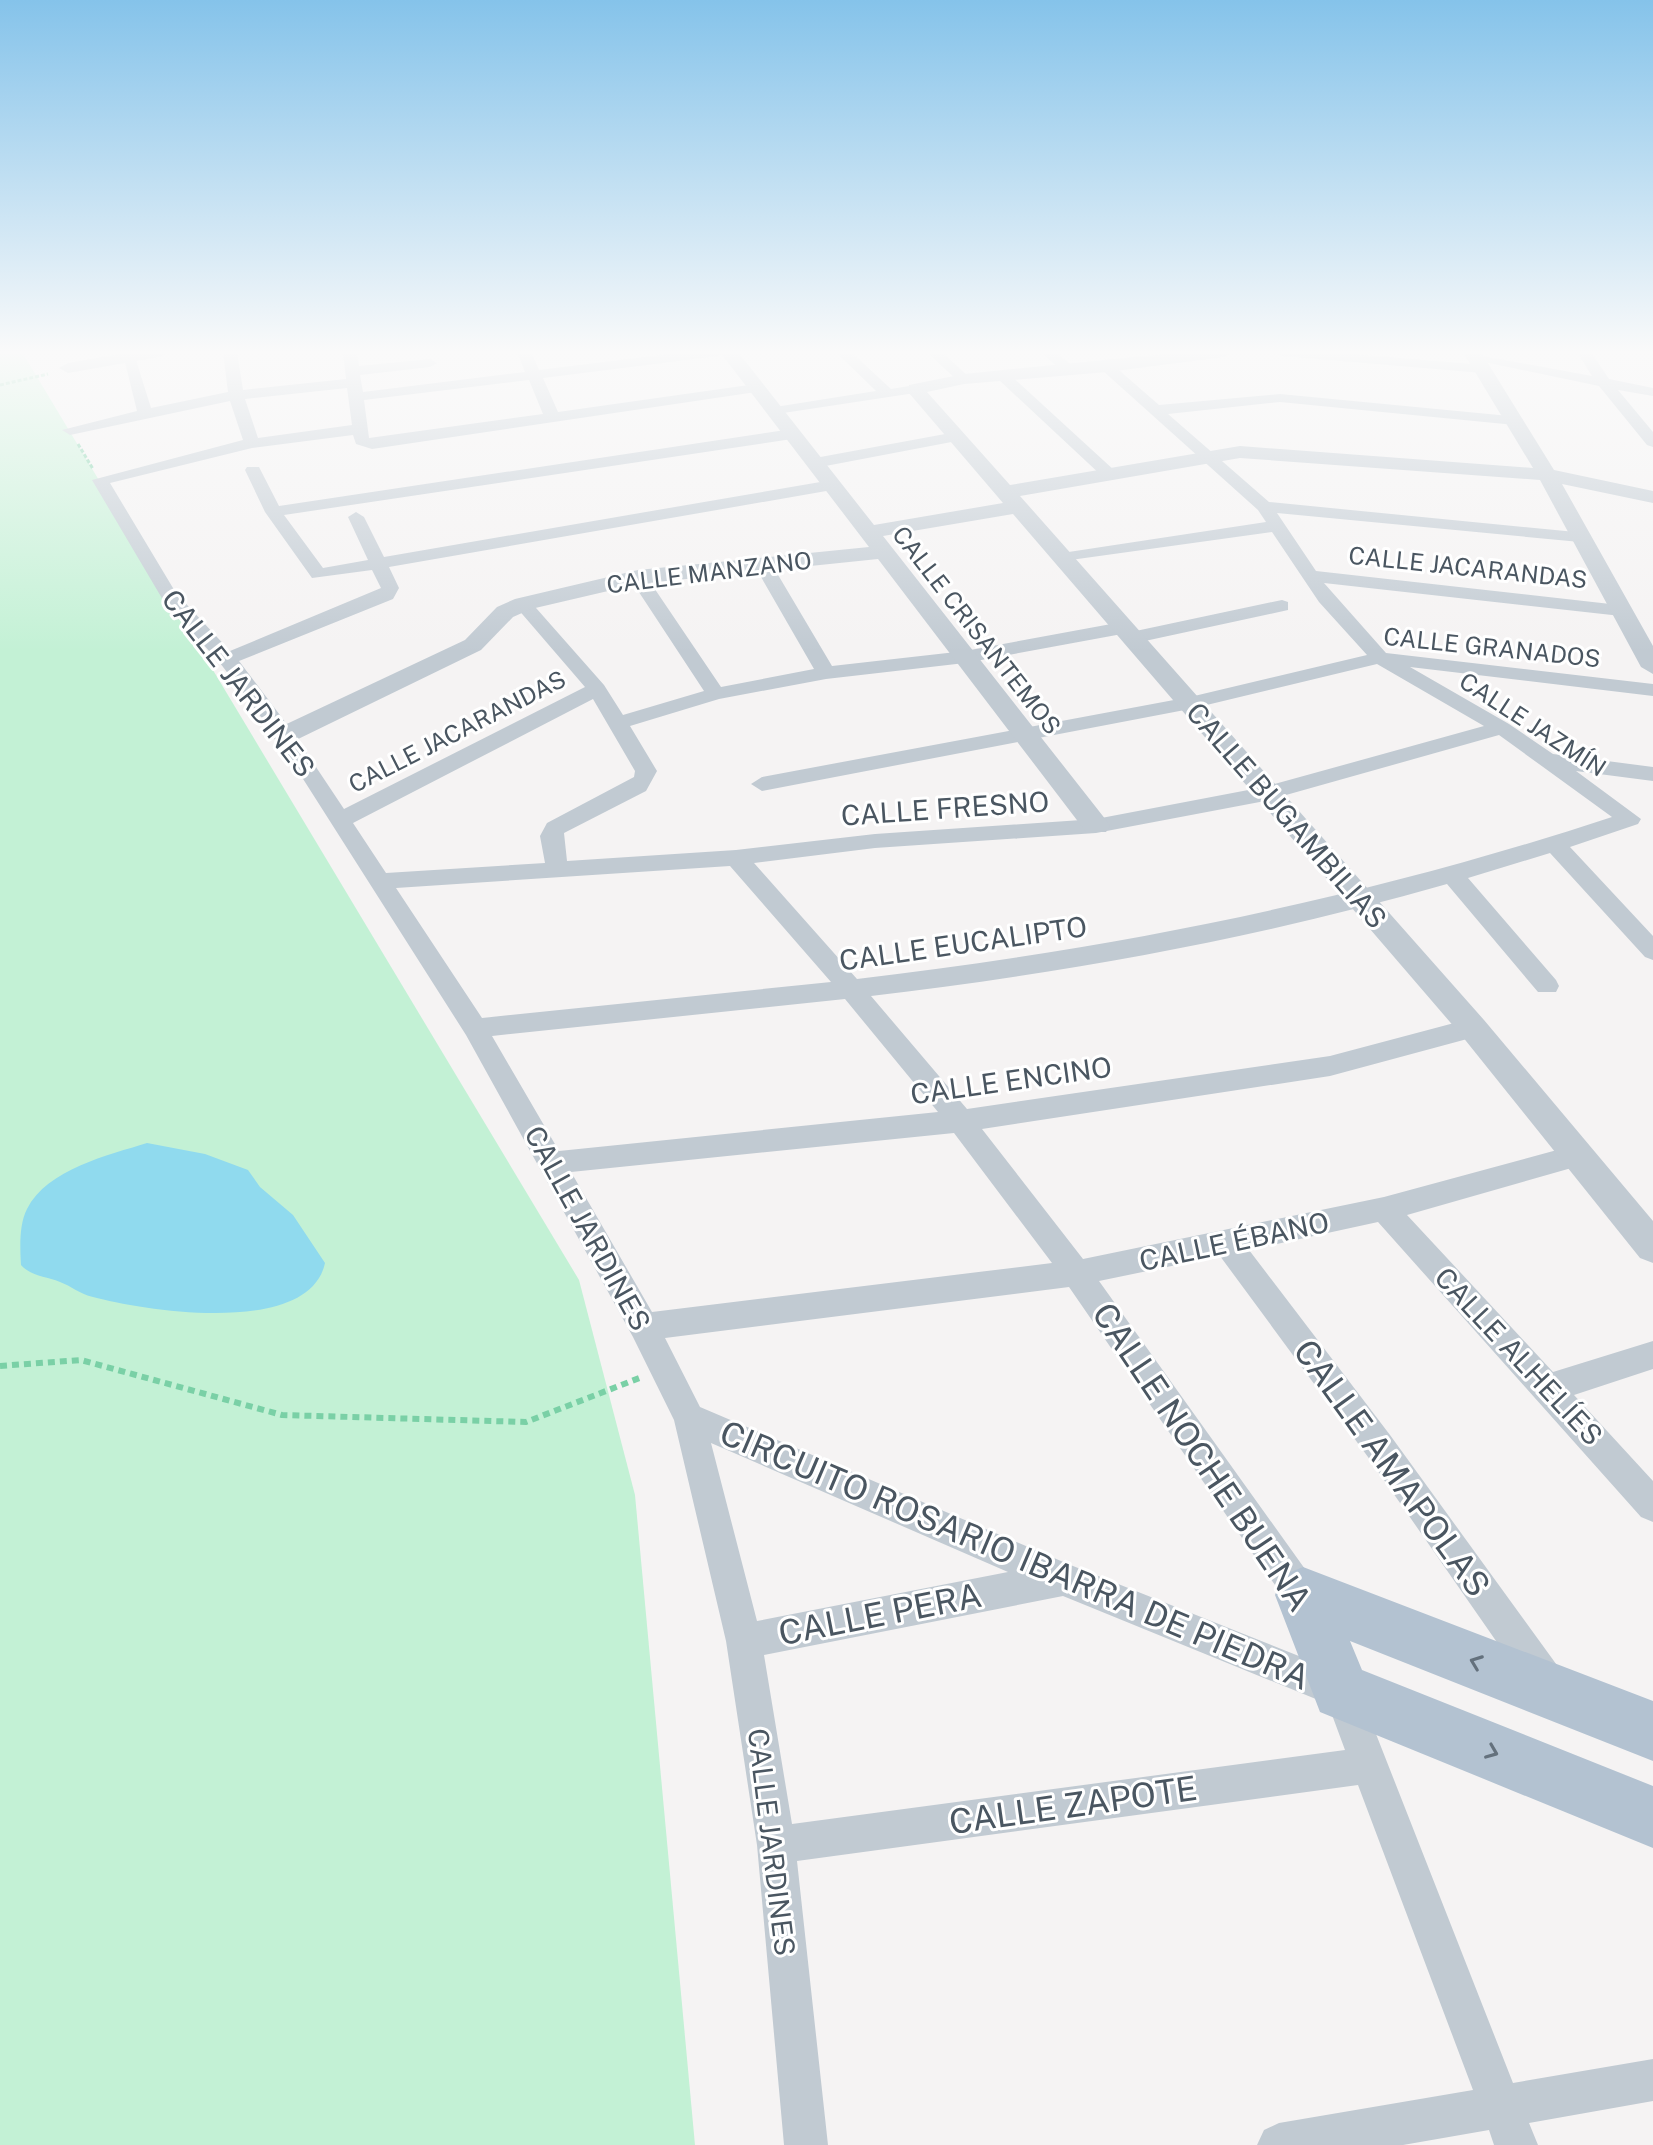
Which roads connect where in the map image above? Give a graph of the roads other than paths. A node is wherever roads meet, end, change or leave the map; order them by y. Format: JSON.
{"nodes":[{"id":1,"x":215,"y":452,"type":"edge"},
{"id":2,"x":672,"y":452,"type":"edge"},
{"id":3,"x":806,"y":452,"type":"edge"},
{"id":4,"x":874,"y":452,"type":"edge"},
{"id":5,"x":970,"y":452,"type":"edge"},
{"id":6,"x":1085,"y":452,"type":"edge"},
{"id":7,"x":1205,"y":452,"type":"edge"},
{"id":8,"x":1534,"y":452,"type":"edge"},
{"id":9,"x":1208,"y":455,"type":"junction"},
{"id":10,"x":815,"y":463,"type":"junction"},
{"id":11,"x":253,"y":470,"type":"dead end"},
{"id":12,"x":1109,"y":474,"type":"junction"},
{"id":13,"x":1547,"y":475,"type":"junction"},
{"id":14,"x":832,"y":485,"type":"junction"},
{"id":15,"x":1653,"y":497,"type":"edge"},
{"id":16,"x":1012,"y":499,"type":"junction"},
{"id":17,"x":1264,"y":507,"type":"junction"},
{"id":18,"x":273,"y":512,"type":"junction"},
{"id":19,"x":356,"y":517,"type":"dead end"},
{"id":20,"x":1275,"y":526,"type":"junction"},
{"id":21,"x":868,"y":532,"type":"junction"},
{"id":22,"x":1580,"y":537,"type":"junction"},
{"id":23,"x":884,"y":552,"type":"junction"},
{"id":24,"x":1062,"y":558,"type":"junction"},
{"id":25,"x":377,"y":561,"type":"junction"},
{"id":26,"x":762,"y":563,"type":"junction"},
{"id":27,"x":1309,"y":576,"type":"junction"},
{"id":28,"x":638,"y":577,"type":"junction"},
{"id":29,"x":523,"y":604,"type":"junction"},
{"id":30,"x":1282,"y":606,"type":"dead end"},
{"id":31,"x":1621,"y":610,"type":"junction"},
{"id":32,"x":1127,"y":633,"type":"junction"},
{"id":33,"x":965,"y":657,"type":"junction"},
{"id":34,"x":1380,"y":658,"type":"junction"},
{"id":35,"x":227,"y":659,"type":"junction"},
{"id":36,"x":1653,"y":667,"type":"edge"},
{"id":37,"x":826,"y":673,"type":"junction"},
{"id":38,"x":597,"y":689,"type":"junction"},
{"id":39,"x":1653,"y":690,"type":"edge"},
{"id":40,"x":716,"y":694,"type":"junction"},
{"id":41,"x":1190,"y":703,"type":"junction"},
{"id":42,"x":619,"y":723,"type":"junction"},
{"id":43,"x":1502,"y":728,"type":"junction"},
{"id":44,"x":285,"y":735,"type":"junction"},
{"id":45,"x":1027,"y":736,"type":"junction"},
{"id":46,"x":1552,"y":761,"type":"junction"},
{"id":47,"x":1653,"y":774,"type":"edge"},
{"id":48,"x":762,"y":784,"type":"dead end"},
{"id":49,"x":1265,"y":794,"type":"junction"},
{"id":50,"x":1630,"y":819,"type":"joint"},
{"id":51,"x":341,"y":820,"type":"junction"},
{"id":52,"x":1096,"y":826,"type":"junction"},
{"id":53,"x":1555,"y":845,"type":"junction"},
{"id":54,"x":736,"y":858,"type":"junction"},
{"id":55,"x":558,"y":871,"type":"junction"},
{"id":56,"x":1452,"y":874,"type":"junction"},
{"id":57,"x":382,"y":881,"type":"junction"},
{"id":58,"x":1360,"y":899,"type":"junction"},
{"id":59,"x":1653,"y":951,"type":"edge"},
{"id":60,"x":1547,"y":986,"type":"dead end"},
{"id":61,"x":855,"y":990,"type":"junction"},
{"id":62,"x":475,"y":1028,"type":"junction"},
{"id":63,"x":1473,"y":1028,"type":"junction"},
{"id":64,"x":961,"y":1121,"type":"junction"},
{"id":65,"x":1579,"y":1155,"type":"junction"},
{"id":66,"x":552,"y":1163,"type":"junction"},
{"id":67,"x":1384,"y":1209,"type":"junction"},
{"id":68,"x":1228,"y":1244,"type":"junction"},
{"id":69,"x":1653,"y":1247,"type":"edge"},
{"id":70,"x":1077,"y":1273,"type":"junction"},
{"id":71,"x":644,"y":1327,"type":"junction"},
{"id":72,"x":1653,"y":1355,"type":"edge"},
{"id":73,"x":1550,"y":1388,"type":"junction"},
{"id":74,"x":689,"y":1418,"type":"junction"},
{"id":75,"x":1653,"y":1505,"type":"edge"},
{"id":76,"x":1063,"y":1579,"type":"junction"},
{"id":77,"x":1303,"y":1595,"type":"junction"},
{"id":78,"x":744,"y":1641,"type":"junction"},
{"id":79,"x":1341,"y":1691,"type":"junction"},
{"id":80,"x":1555,"y":1693,"type":"junction"},
{"id":81,"x":1653,"y":1731,"type":"edge"},
{"id":82,"x":1370,"y":1765,"type":"junction"},
{"id":83,"x":1653,"y":1817,"type":"edge"},
{"id":84,"x":776,"y":1845,"type":"junction"},
{"id":85,"x":1653,"y":2080,"type":"edge"},
{"id":86,"x":1509,"y":2126,"type":"edge"},
{"id":87,"x":806,"y":2145,"type":"edge"},
{"id":88,"x":1279,"y":2145,"type":"edge"}],
"edges":[{"from":1,"to":35,"type":"street","name":"CALLE JARDINES"},
{"from":2,"to":18,"type":"street"},
{"from":3,"to":10,"type":"street","name":"CALLE CRISANTEMOS"},
{"from":4,"to":10,"type":"street"},
{"from":5,"to":16,"type":"street","name":"CALLE BUGAMBILIAS"},
{"from":6,"to":12,"type":"street"},
{"from":7,"to":9,"type":"street","name":"CALLE JAZMÍN"},
{"from":8,"to":13,"type":"street"},
{"from":9,"to":12,"type":"street"},
{"from":9,"to":13,"type":"street"},
{"from":9,"to":17,"type":"street","name":"CALLE JAZMÍN"},
{"from":10,"to":14,"type":"street","name":"CALLE CRISANTEMOS"},
{"from":11,"to":18,"type":"street"},
{"from":12,"to":16,"type":"street"},
{"from":13,"to":15,"type":"street"},
{"from":13,"to":22,"type":"street"},
{"from":14,"to":21,"type":"street","name":"CALLE CRISANTEMOS"},
{"from":14,"to":25,"type":"street"},
{"from":16,"to":21,"type":"street"},
{"from":16,"to":24,"type":"street","name":"CALLE BUGAMBILIAS"},
{"from":17,"to":20,"type":"street","name":"CALLE JAZMÍN"},
{"from":17,"to":22,"type":"street"},
{"from":18,"to":25,"type":"street"},
{"from":19,"to":25,"type":"street"},
{"from":20,"to":24,"type":"street"},
{"from":20,"to":27,"type":"street","name":"CALLE JAZMÍN"},
{"from":21,"to":23,"type":"street","name":"CALLE CRISANTEMOS"},
{"from":22,"to":31,"type":"street"},
{"from":23,"to":26,"type":"street","name":"CALLE MANZANO"},
{"from":23,"to":33,"type":"street","name":"CALLE CRISANTEMOS"},
{"from":24,"to":32,"type":"street","name":"CALLE BUGAMBILIAS"},
{"from":25,"to":35,"type":"street"},
{"from":26,"to":28,"type":"street","name":"CALLE MANZANO"},
{"from":26,"to":37,"type":"street"},
{"from":27,"to":31,"type":"street","name":"CALLE JACARANDAS"},
{"from":27,"to":34,"type":"street","name":"CALLE JAZMÍN"},
{"from":28,"to":29,"type":"street","name":"CALLE MANZANO"},
{"from":28,"to":40,"type":"street"},
{"from":29,"to":38,"type":"street"},
{"from":29,"to":44,"type":"street","name":"CALLE MANZANO"},
{"from":30,"to":32,"type":"street"},
{"from":31,"to":36,"type":"street"},
{"from":32,"to":33,"type":"street"},
{"from":32,"to":41,"type":"street","name":"CALLE BUGAMBILIAS"},
{"from":33,"to":37,"type":"street"},
{"from":33,"to":45,"type":"street","name":"CALLE CRISANTEMOS"},
{"from":34,"to":39,"type":"street","name":"CALLE GRANADOS"},
{"from":34,"to":41,"type":"street","name":"CALLE GRANADOS"},
{"from":34,"to":43,"type":"street","name":"CALLE JAZMÍN"},
{"from":35,"to":44,"type":"street","name":"CALLE JARDINES"},
{"from":37,"to":40,"type":"street"},
{"from":38,"to":42,"type":"street"},
{"from":38,"to":51,"type":"street","name":"CALLE JACARANDAS"},
{"from":40,"to":42,"type":"street"},
{"from":41,"to":45,"type":"street","name":"CALLE GRANADOS"},
{"from":41,"to":49,"type":"street","name":"CALLE BUGAMBILIAS"},
{"from":42,"to":55,"type":"street"},
{"from":43,"to":46,"type":"street","name":"CALLE JAZMÍN"},
{"from":43,"to":49,"type":"street","name":"CALLE FRESNO"},
{"from":44,"to":51,"type":"street","name":"CALLE JARDINES"},
{"from":45,"to":48,"type":"street","name":"CALLE GRANADOS"},
{"from":45,"to":52,"type":"street","name":"CALLE CRISANTEMOS"},
{"from":46,"to":47,"type":"street"},
{"from":46,"to":50,"type":"street","name":"CALLE JAZMÍN"},
{"from":49,"to":52,"type":"street","name":"CALLE FRESNO"},
{"from":49,"to":58,"type":"street","name":"CALLE BUGAMBILIAS"},
{"from":50,"to":53,"type":"street","name":"CALLE EUCALIPTO"},
{"from":51,"to":57,"type":"street","name":"CALLE JARDINES"},
{"from":52,"to":54,"type":"street","name":"CALLE FRESNO"},
{"from":53,"to":56,"type":"street","name":"CALLE EUCALIPTO"},
{"from":53,"to":59,"type":"street"},
{"from":54,"to":55,"type":"street","name":"CALLE FRESNO"},
{"from":54,"to":61,"type":"street","name":"CALLE NOCHE BUENA"},
{"from":55,"to":57,"type":"street","name":"CALLE FRESNO"},
{"from":56,"to":58,"type":"street","name":"CALLE EUCALIPTO"},
{"from":56,"to":60,"type":"street"},
{"from":57,"to":62,"type":"street","name":"CALLE JARDINES"},
{"from":58,"to":61,"type":"street","name":"CALLE EUCALIPTO"},
{"from":58,"to":63,"type":"street","name":"CALLE BUGAMBILIAS"},
{"from":61,"to":62,"type":"street","name":"CALLE EUCALIPTO"},
{"from":61,"to":64,"type":"street","name":"CALLE NOCHE BUENA"},
{"from":62,"to":66,"type":"street","name":"CALLE JARDINES"},
{"from":63,"to":64,"type":"street","name":"CALLE ENCINO"},
{"from":63,"to":65,"type":"street","name":"CALLE BUGAMBILIAS"},
{"from":64,"to":66,"type":"street","name":"CALLE ENCINO"},
{"from":64,"to":70,"type":"street","name":"CALLE NOCHE BUENA"},
{"from":65,"to":67,"type":"street","name":"CALLE ÉBANO"},
{"from":65,"to":69,"type":"street","name":"CALLE BUGAMBILIAS"},
{"from":66,"to":71,"type":"street","name":"CALLE JARDINES"},
{"from":67,"to":68,"type":"street","name":"CALLE ÉBANO"},
{"from":67,"to":73,"type":"street","name":"CALLE ALHELÍES"},
{"from":68,"to":70,"type":"street","name":"CALLE ÉBANO"},
{"from":68,"to":80,"type":"street","name":"CALLE AMAPOLAS"},
{"from":70,"to":71,"type":"street","name":"CALLE ÉBANO"},
{"from":70,"to":77,"type":"street","name":"CALLE NOCHE BUENA"},
{"from":71,"to":74,"type":"street","name":"CALLE JARDINES"},
{"from":72,"to":73,"type":"street"},
{"from":73,"to":75,"type":"street","name":"CALLE ALHELÍES"},
{"from":74,"to":76,"type":"street","name":"CIRCUITO ROSARIO IBARRA DE PIEDRA"},
{"from":74,"to":78,"type":"street","name":"CALLE JARDINES"},
{"from":76,"to":78,"type":"street","name":"CALLE PERA"},
{"from":76,"to":79,"type":"street","name":"CIRCUITO ROSARIO IBARRA DE PIEDRA"},
{"from":77,"to":79,"type":"main road","name":"CALLE NOCHE BUENA"},
{"from":80,"to":77,"type":"main road","one_way":true},
{"from":78,"to":84,"type":"street","name":"CALLE JARDINES"},
{"from":79,"to":82,"type":"street","name":"CALLE NOCHE BUENA"},
{"from":79,"to":83,"type":"main road","one_way":true},
{"from":80,"to":81,"type":"main road"},
{"from":82,"to":84,"type":"street","name":"CALLE ZAPOTE"},
{"from":82,"to":86,"type":"street","name":"CALLE NOCHE BUENA"},
{"from":84,"to":87,"type":"street","name":"CALLE JARDINES"},
{"from":85,"to":86,"type":"street"},
{"from":86,"to":88,"type":"street"}]}
